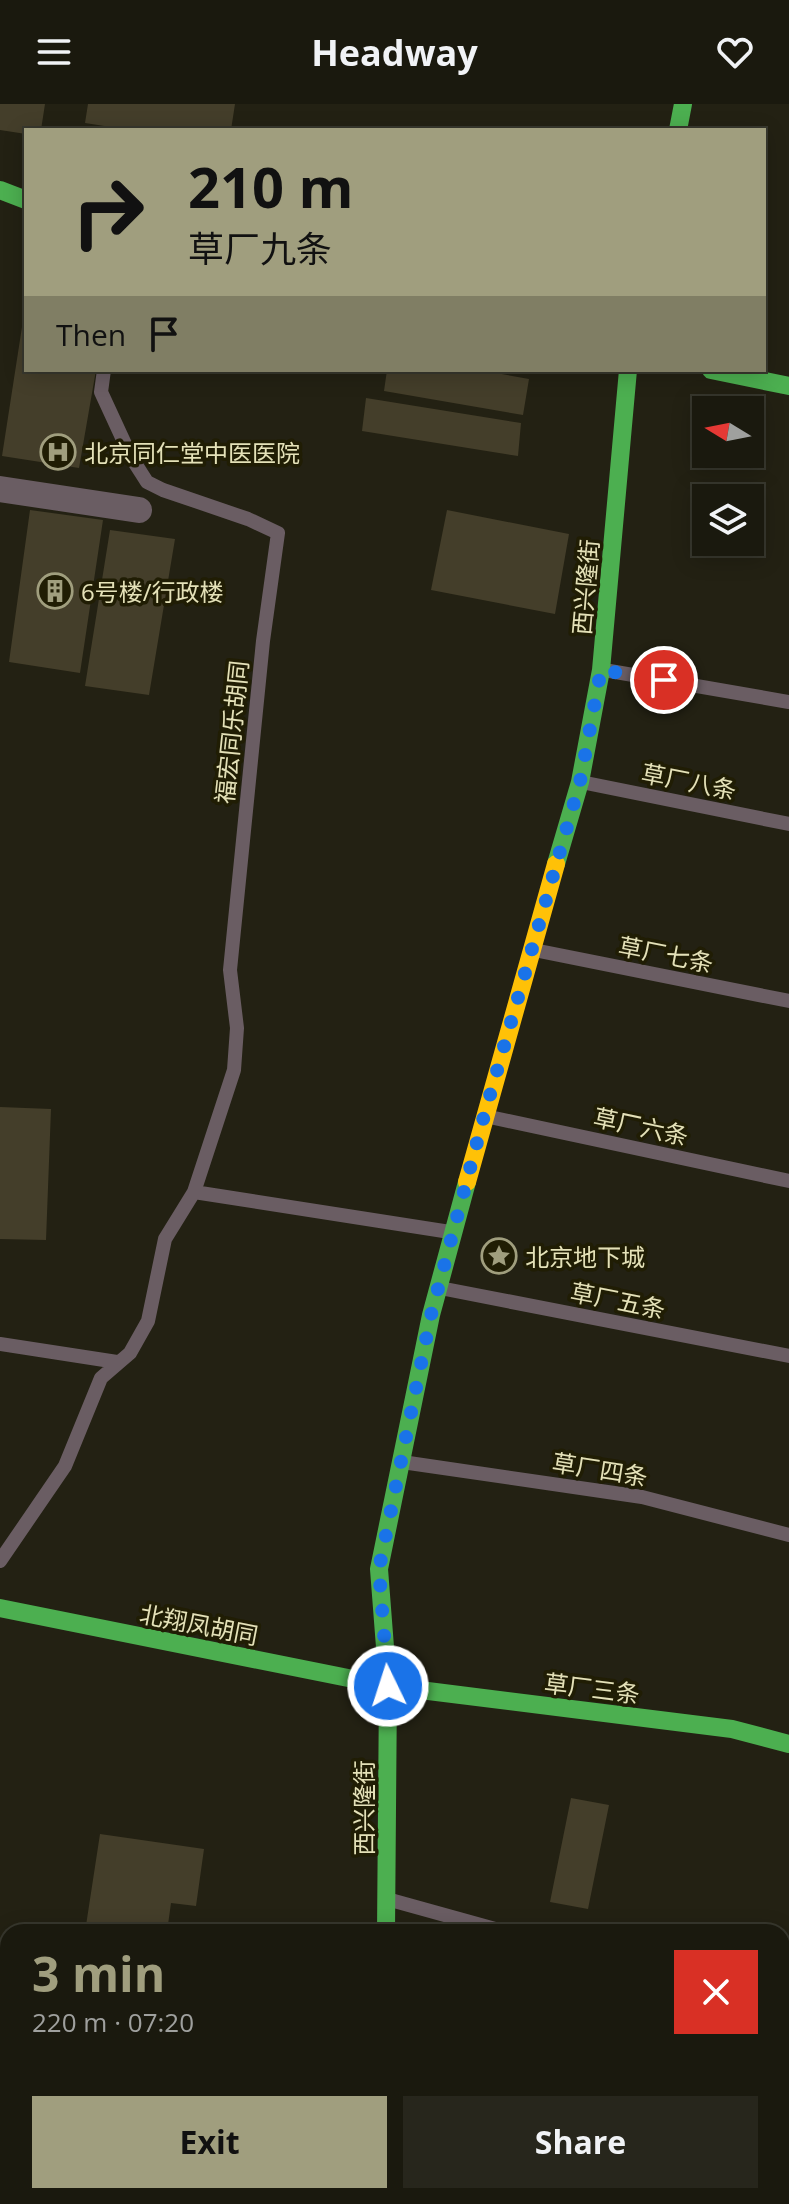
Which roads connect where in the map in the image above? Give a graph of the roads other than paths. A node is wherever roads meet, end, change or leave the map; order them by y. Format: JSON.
{"nodes":[{"id":1,"x":683,"y":104,"type":"edge"},
{"id":2,"x":678,"y":128,"type":"edge"},
{"id":3,"x":0,"y":190,"type":"edge"},
{"id":4,"x":24,"y":199,"type":"edge"},
{"id":5,"x":104,"y":372,"type":"edge"},
{"id":6,"x":628,"y":372,"type":"edge"},
{"id":7,"x":721,"y":372,"type":"edge"},
{"id":8,"x":789,"y":386,"type":"edge"},
{"id":9,"x":0,"y":489,"type":"edge"},
{"id":10,"x":139,"y":510,"type":"dead end"},
{"id":11,"x":601,"y":670,"type":"junction"},
{"id":12,"x":789,"y":702,"type":"edge"},
{"id":13,"x":580,"y":782,"type":"junction"},
{"id":14,"x":789,"y":824,"type":"edge"},
{"id":15,"x":533,"y":949,"type":"junction"},
{"id":16,"x":789,"y":1001,"type":"edge"},
{"id":17,"x":484,"y":1116,"type":"junction"},
{"id":18,"x":789,"y":1181,"type":"edge"},
{"id":19,"x":194,"y":1192,"type":"junction"},
{"id":20,"x":455,"y":1233,"type":"junction"},
{"id":21,"x":439,"y":1288,"type":"junction"},
{"id":22,"x":0,"y":1344,"type":"edge"},
{"id":23,"x":789,"y":1356,"type":"edge"},
{"id":24,"x":117,"y":1362,"type":"junction"},
{"id":25,"x":401,"y":1462,"type":"junction"},
{"id":26,"x":789,"y":1535,"type":"edge"},
{"id":27,"x":0,"y":1561,"type":"edge"},
{"id":28,"x":0,"y":1608,"type":"edge"},
{"id":29,"x":388,"y":1686,"type":"junction"},
{"id":30,"x":789,"y":1744,"type":"edge"},
{"id":31,"x":386,"y":1899,"type":"junction"},
{"id":32,"x":386,"y":1924,"type":"edge"},
{"id":33,"x":477,"y":1924,"type":"edge"}],
"edges":[{"from":1,"to":2,"type":"street"},
{"from":3,"to":4,"type":"street"},
{"from":5,"to":19,"type":"lane","name":"福宏同乐胡同"},
{"from":6,"to":11,"type":"street","name":"西兴隆街"},
{"from":7,"to":8,"type":"street"},
{"from":9,"to":10,"type":"street"},
{"from":11,"to":12,"type":"lane"},
{"from":11,"to":13,"type":"street","name":"西兴隆街"},
{"from":13,"to":14,"type":"lane","name":"草厂八条"},
{"from":13,"to":15,"type":"street","name":"西兴隆街"},
{"from":15,"to":16,"type":"lane","name":"草厂七条"},
{"from":15,"to":17,"type":"street","name":"西兴隆街"},
{"from":17,"to":18,"type":"lane","name":"草厂六条"},
{"from":17,"to":20,"type":"street","name":"西兴隆街"},
{"from":19,"to":20,"type":"lane"},
{"from":19,"to":24,"type":"lane"},
{"from":20,"to":21,"type":"street","name":"西兴隆街"},
{"from":21,"to":23,"type":"lane","name":"草厂五条"},
{"from":21,"to":25,"type":"street","name":"西兴隆街"},
{"from":22,"to":24,"type":"lane"},
{"from":24,"to":27,"type":"lane"},
{"from":25,"to":26,"type":"lane","name":"草厂四条"},
{"from":25,"to":29,"type":"street","name":"西兴隆街"},
{"from":28,"to":29,"type":"street","name":"北翔凤胡同"},
{"from":29,"to":30,"type":"street","name":"草厂三条"},
{"from":29,"to":31,"type":"street","name":"西兴隆街"},
{"from":31,"to":32,"type":"street","name":"西兴隆街"},
{"from":31,"to":33,"type":"lane"}]}
